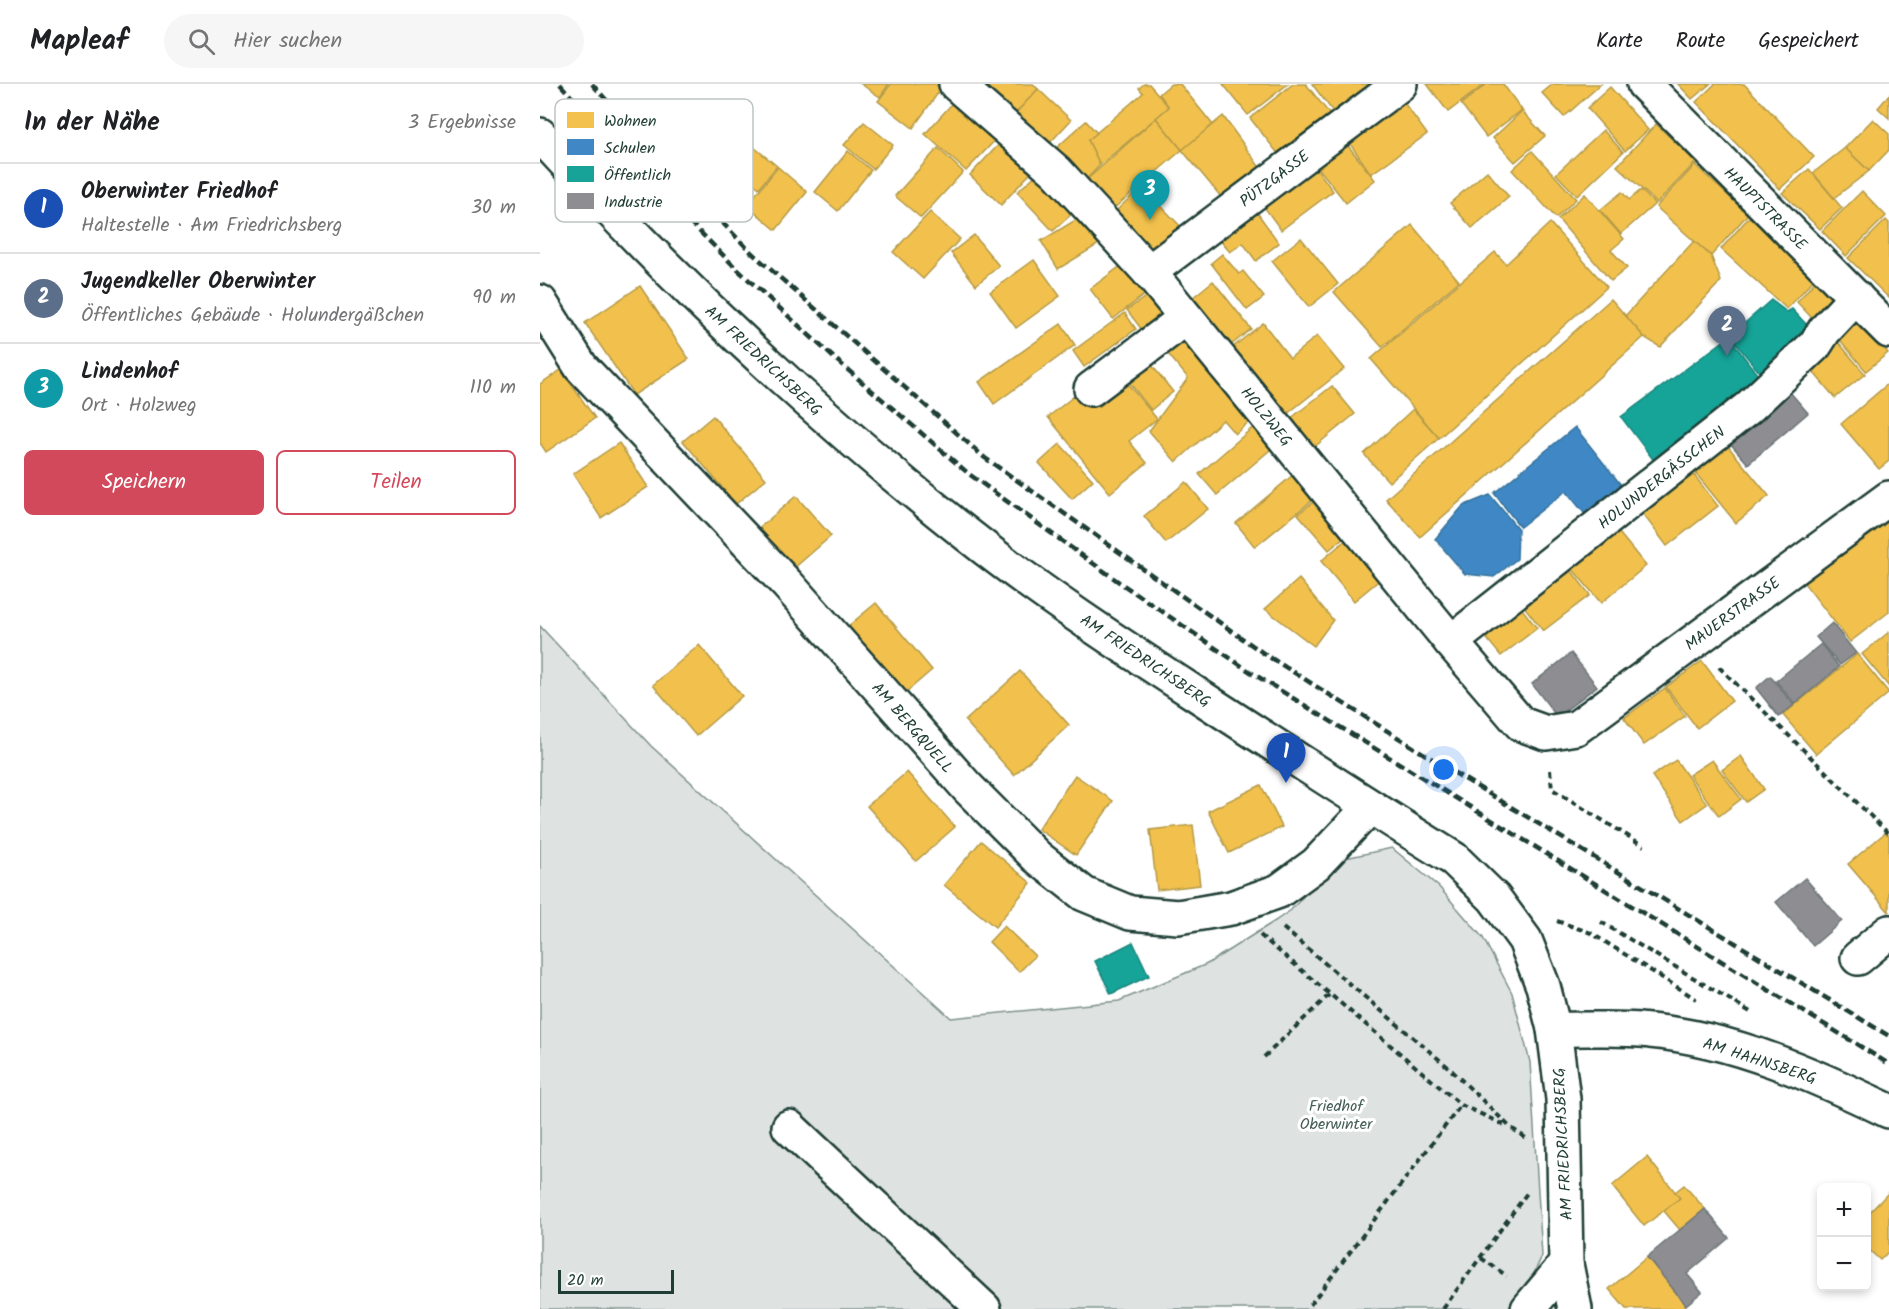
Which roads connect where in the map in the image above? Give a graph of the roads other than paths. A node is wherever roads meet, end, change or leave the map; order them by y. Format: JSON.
{"nodes":[{"id":1,"x":956,"y":84,"type":"edge"},
{"id":2,"x":1400,"y":84,"type":"edge"},
{"id":3,"x":1644,"y":84,"type":"edge"},
{"id":4,"x":540,"y":135,"type":"edge"},
{"id":5,"x":555,"y":151,"type":"edge"},
{"id":6,"x":620,"y":222,"type":"edge"},
{"id":7,"x":1149,"y":272,"type":"junction"},
{"id":8,"x":1856,"y":297,"type":"junction"},
{"id":9,"x":540,"y":302,"type":"edge"},
{"id":10,"x":1186,"y":318,"type":"junction"},
{"id":11,"x":1889,"y":331,"type":"edge"},
{"id":12,"x":1091,"y":389,"type":"dead end"},
{"id":13,"x":1889,"y":498,"type":"edge"},
{"id":14,"x":1451,"y":642,"type":"junction"},
{"id":15,"x":1561,"y":731,"type":"joint"},
{"id":16,"x":1370,"y":807,"type":"junction"},
{"id":17,"x":1889,"y":932,"type":"edge"},
{"id":18,"x":1858,"y":958,"type":"dead end"},
{"id":19,"x":1554,"y":1029,"type":"junction"},
{"id":20,"x":1889,"y":1111,"type":"edge"},
{"id":21,"x":789,"y":1126,"type":"dead end"},
{"id":22,"x":1566,"y":1264,"type":"junction"},
{"id":23,"x":1522,"y":1296,"type":"edge"},
{"id":24,"x":984,"y":1309,"type":"edge"},
{"id":25,"x":1575,"y":1309,"type":"edge"}],
"edges":[{"from":1,"to":7,"type":"street","name":"HOLZWEG"},
{"from":2,"to":7,"type":"street","name":"PÜTZGASSE"},
{"from":3,"to":8,"type":"street","name":"HAUPTSTRASSE"},
{"from":4,"to":5,"type":"street","name":"AM FRIEDRICHSBERG"},
{"from":6,"to":16,"type":"street","name":"AM FRIEDRICHSBERG"},
{"from":7,"to":10,"type":"street","name":"HOLZWEG"},
{"from":8,"to":11,"type":"street","name":"HAUPTSTRASSE"},
{"from":8,"to":14,"type":"street","name":"HOLUNDERGÄSSCHEN"},
{"from":9,"to":16,"type":"street","name":"AM BERGQUELL"},
{"from":10,"to":12,"type":"street"},
{"from":10,"to":14,"type":"street","name":"HOLZWEG"},
{"from":13,"to":15,"type":"street","name":"MAUERSTRASSE"},
{"from":14,"to":15,"type":"street","name":"HOLZWEG"},
{"from":16,"to":19,"type":"street","name":"AM FRIEDRICHSBERG"},
{"from":17,"to":18,"type":"street"},
{"from":19,"to":20,"type":"street","name":"AM HAHNSBERG"},
{"from":19,"to":22,"type":"street","name":"AM FRIEDRICHSBERG"},
{"from":21,"to":24,"type":"street"},
{"from":22,"to":23,"type":"street"},
{"from":22,"to":25,"type":"street","name":"AM FRIEDRICHSBERG"}]}
